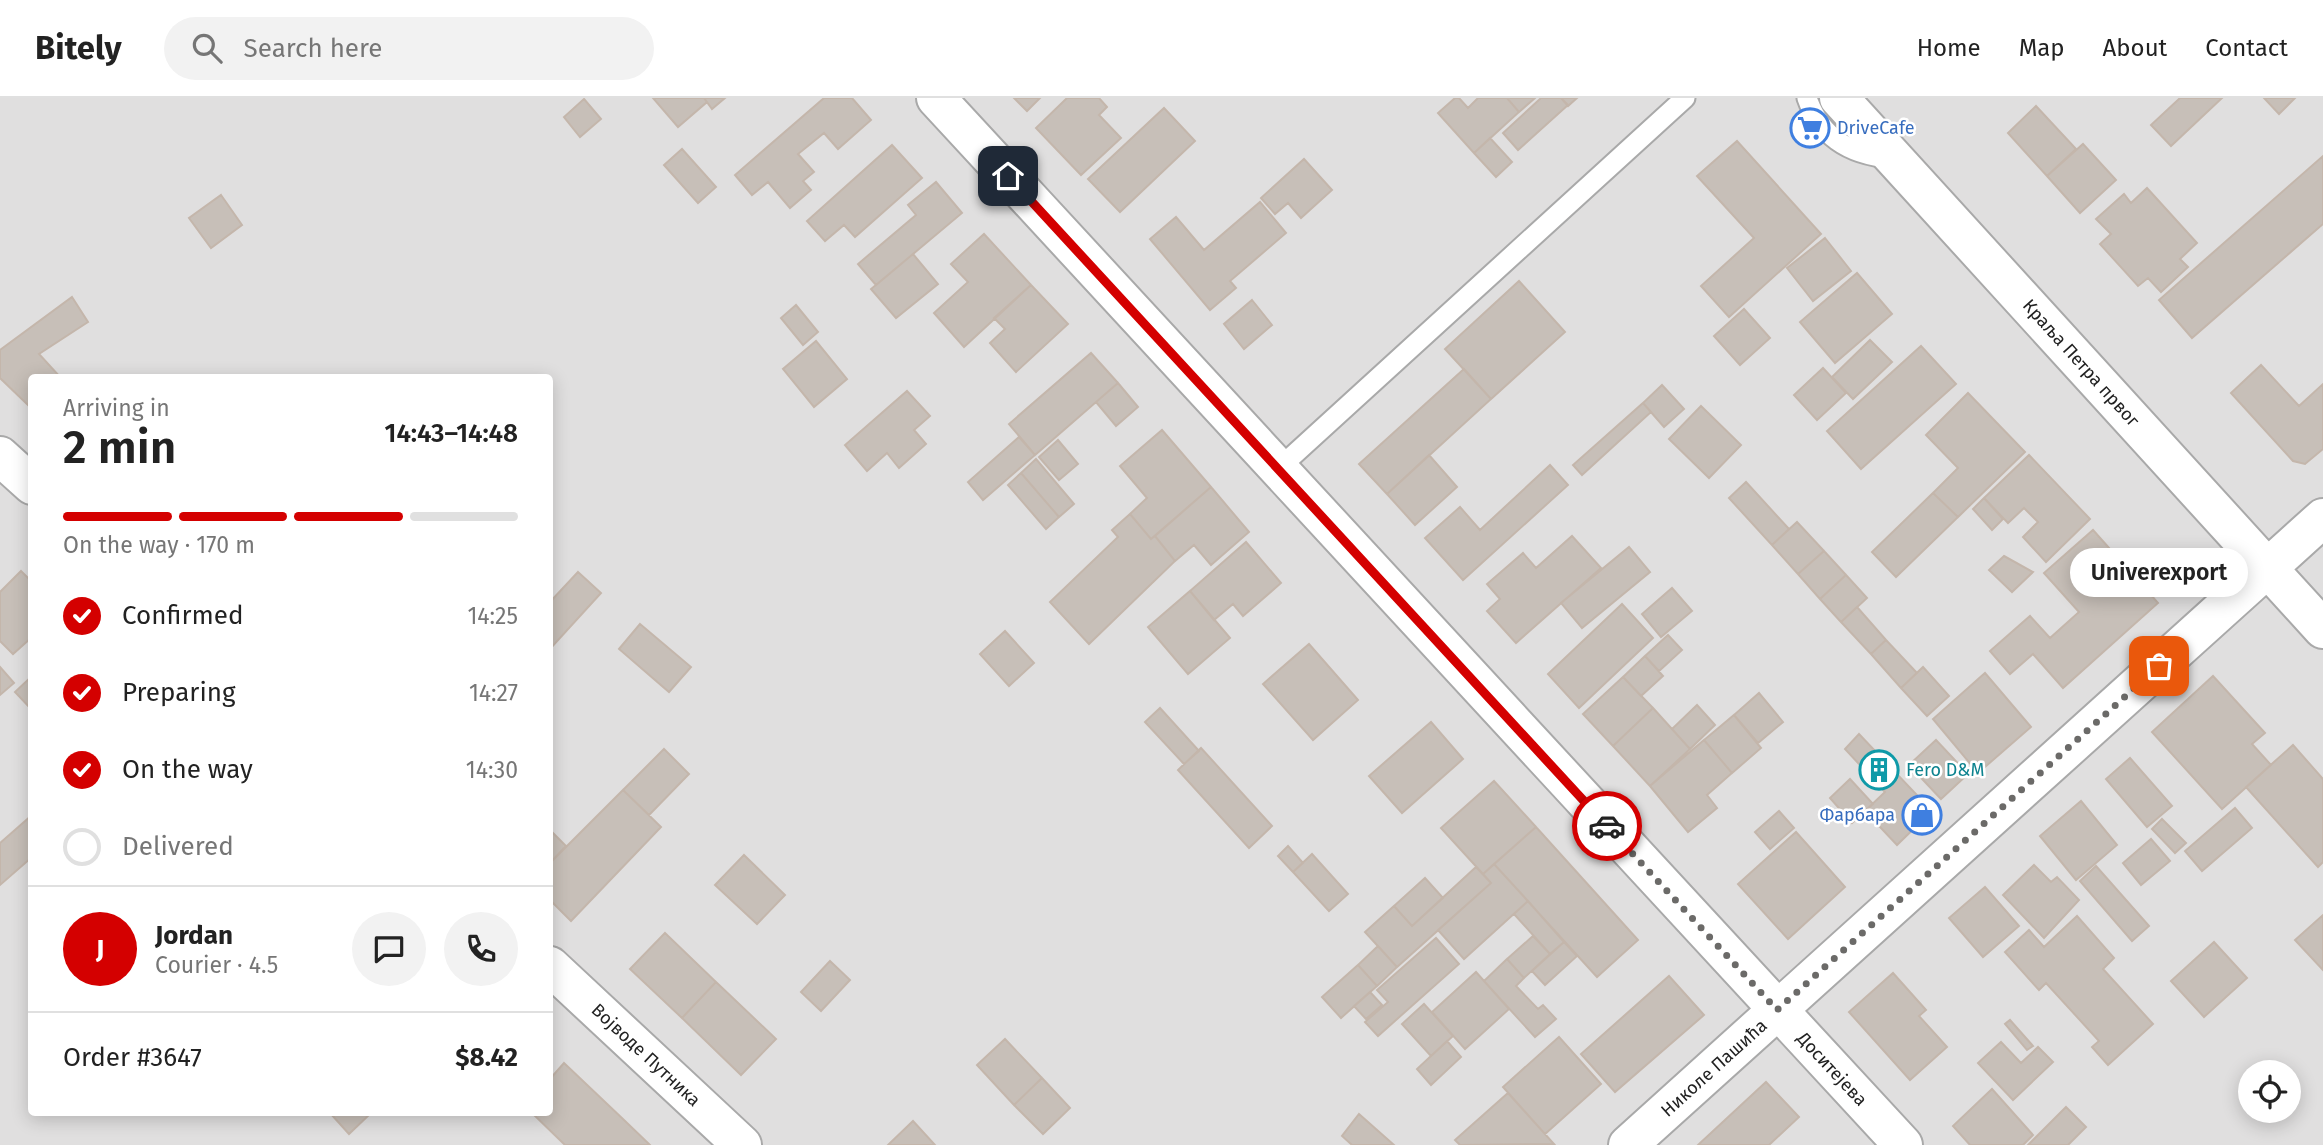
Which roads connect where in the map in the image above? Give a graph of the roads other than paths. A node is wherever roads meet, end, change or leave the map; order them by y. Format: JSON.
{"nodes":[{"id":1,"x":936,"y":98,"type":"edge"},
{"id":2,"x":1685,"y":98,"type":"edge"},
{"id":3,"x":1807,"y":98,"type":"edge"},
{"id":4,"x":1839,"y":98,"type":"edge"},
{"id":5,"x":1894,"y":158,"type":"junction"},
{"id":6,"x":0,"y":456,"type":"edge"},
{"id":7,"x":1277,"y":470,"type":"junction"},
{"id":8,"x":28,"y":481,"type":"edge"},
{"id":9,"x":2323,"y":518,"type":"edge"},
{"id":10,"x":2267,"y":568,"type":"junction"},
{"id":11,"x":2323,"y":629,"type":"edge"},
{"id":12,"x":553,"y":969,"type":"edge"},
{"id":13,"x":1777,"y":1010,"type":"junction"},
{"id":14,"x":742,"y":1145,"type":"edge"},
{"id":15,"x":1628,"y":1145,"type":"edge"},
{"id":16,"x":1903,"y":1145,"type":"edge"}],
"edges":[{"from":1,"to":7,"type":"street","name":"Доситејева"},
{"from":2,"to":7,"type":"lane"},
{"from":3,"to":5,"type":"lane"},
{"from":4,"to":5,"type":"street","name":"Краља Петра првог"},
{"from":5,"to":10,"type":"street","name":"Краља Петра првог"},
{"from":6,"to":8,"type":"street"},
{"from":7,"to":13,"type":"street","name":"Доситејева"},
{"from":9,"to":10,"type":"street","name":"Николе Пашића"},
{"from":10,"to":11,"type":"street","name":"Краља Петра првог"},
{"from":10,"to":13,"type":"street","name":"Николе Пашића"},
{"from":12,"to":14,"type":"street","name":"Војводе Путника"},
{"from":13,"to":15,"type":"street","name":"Николе Пашића"},
{"from":13,"to":16,"type":"street","name":"Доситејева"}]}
